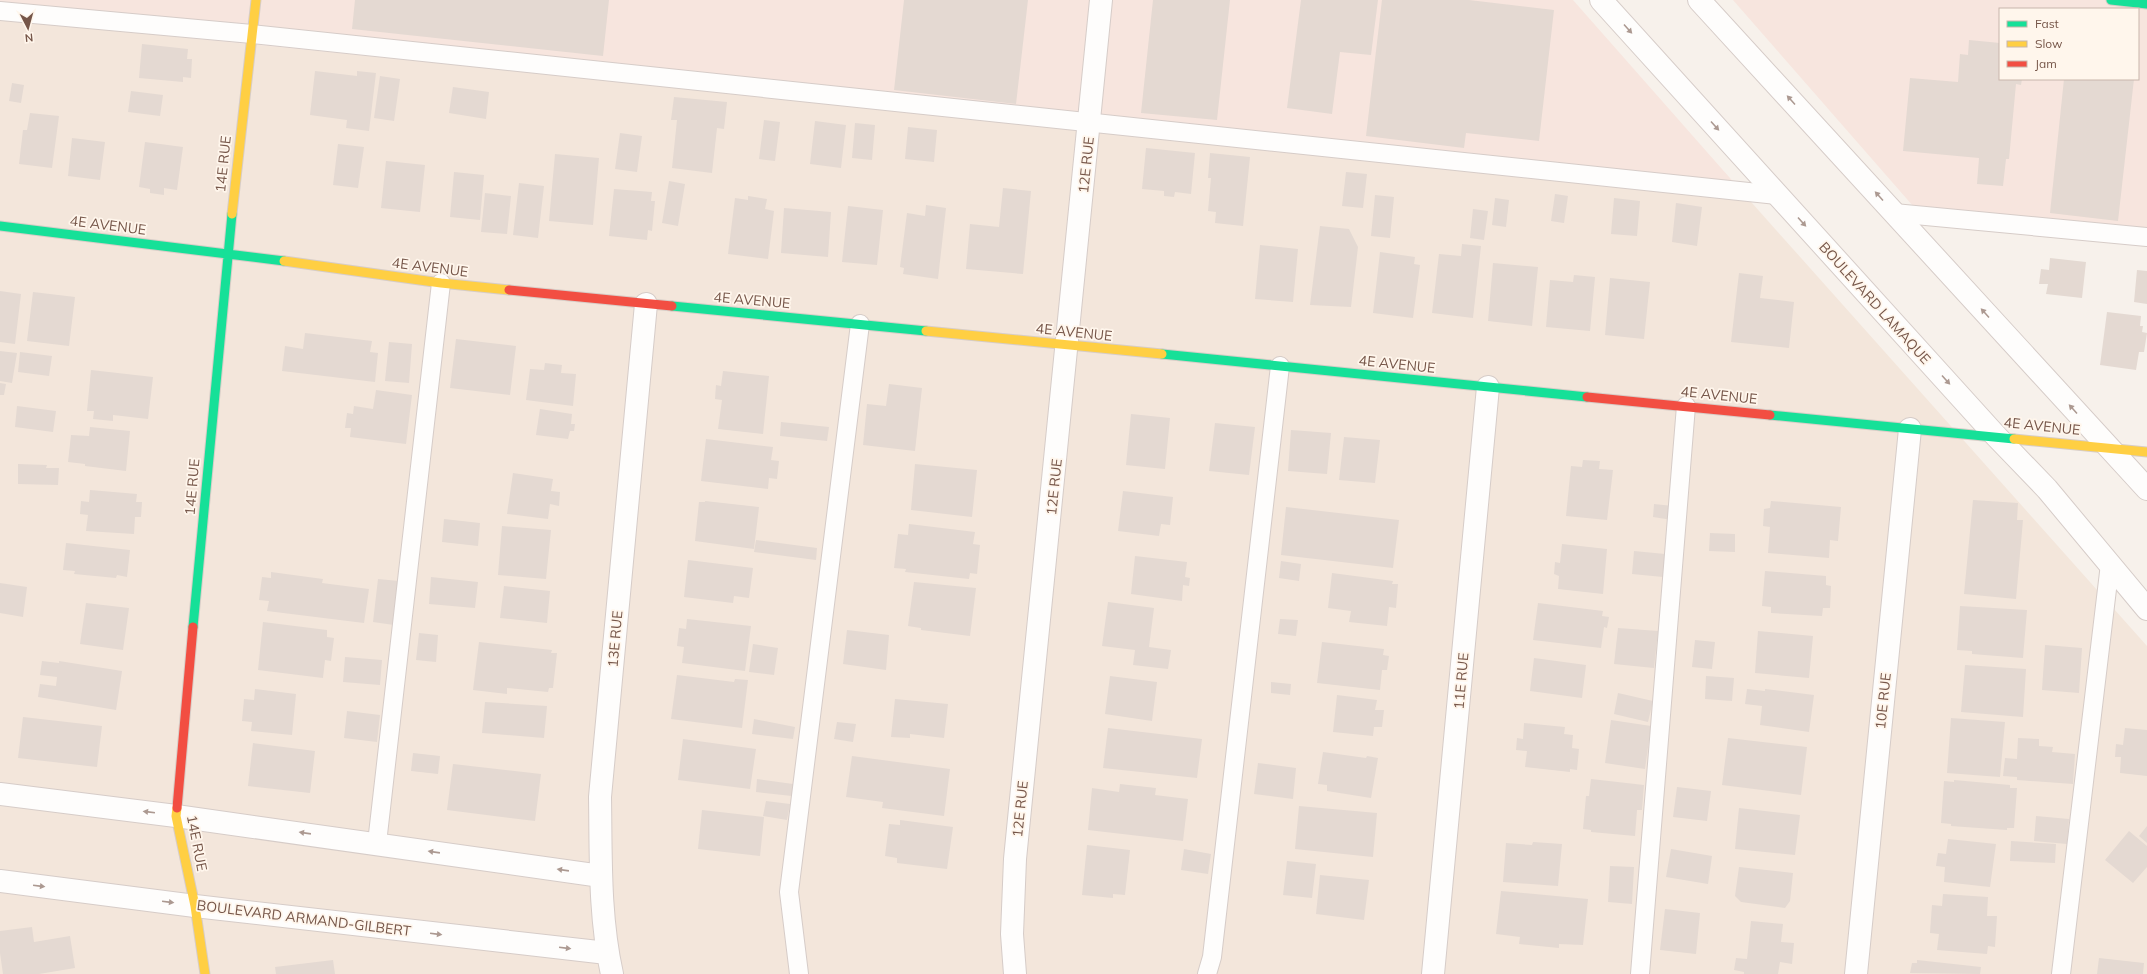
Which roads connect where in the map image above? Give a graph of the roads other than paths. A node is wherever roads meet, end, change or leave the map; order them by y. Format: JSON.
{"nodes":[{"id":1,"x":256,"y":0,"type":"edge"},
{"id":2,"x":1101,"y":0,"type":"edge"},
{"id":3,"x":1601,"y":0,"type":"edge"},
{"id":4,"x":1699,"y":0,"type":"edge"},
{"id":5,"x":2111,"y":0,"type":"edge"},
{"id":6,"x":2147,"y":4,"type":"edge"},
{"id":7,"x":0,"y":12,"type":"edge"},
{"id":8,"x":252,"y":34,"type":"junction"},
{"id":9,"x":1090,"y":122,"type":"junction"},
{"id":10,"x":1777,"y":195,"type":"junction"},
{"id":11,"x":1894,"y":213,"type":"junction"},
{"id":12,"x":0,"y":226,"type":"edge"},
{"id":13,"x":2147,"y":237,"type":"edge"},
{"id":14,"x":228,"y":253,"type":"junction"},
{"id":15,"x":441,"y":283,"type":"junction"},
{"id":16,"x":646,"y":304,"type":"junction"},
{"id":17,"x":860,"y":324,"type":"junction"},
{"id":18,"x":1068,"y":346,"type":"junction"},
{"id":19,"x":1280,"y":366,"type":"junction"},
{"id":20,"x":1488,"y":387,"type":"junction"},
{"id":21,"x":1686,"y":406,"type":"junction"},
{"id":22,"x":1910,"y":429,"type":"junction"},
{"id":23,"x":1996,"y":436,"type":"junction"},
{"id":24,"x":2108,"y":447,"type":"junction"},
{"id":25,"x":2147,"y":452,"type":"edge"},
{"id":26,"x":2147,"y":489,"type":"edge"},
{"id":27,"x":2110,"y":564,"type":"junction"},
{"id":28,"x":2147,"y":608,"type":"edge"},
{"id":29,"x":0,"y":794,"type":"edge"},
{"id":30,"x":176,"y":816,"type":"junction"},
{"id":31,"x":377,"y":843,"type":"junction"},
{"id":32,"x":601,"y":876,"type":"junction"},
{"id":33,"x":0,"y":881,"type":"edge"},
{"id":34,"x":195,"y":906,"type":"junction"},
{"id":35,"x":610,"y":964,"type":"edge"},
{"id":36,"x":205,"y":974,"type":"edge"},
{"id":37,"x":799,"y":974,"type":"edge"},
{"id":38,"x":1015,"y":974,"type":"edge"},
{"id":39,"x":1207,"y":974,"type":"edge"},
{"id":40,"x":1433,"y":974,"type":"edge"},
{"id":41,"x":1640,"y":974,"type":"edge"},
{"id":42,"x":1856,"y":974,"type":"edge"},
{"id":43,"x":2062,"y":974,"type":"edge"}],
"edges":[{"from":1,"to":8,"type":"street","name":"14E RUE"},
{"from":2,"to":9,"type":"street","name":"12E RUE"},
{"from":3,"to":10,"type":"street","name":"BOULEVARD LAMAQUE","one_way":true},
{"from":11,"to":4,"type":"street","one_way":true},
{"from":5,"to":6,"type":"street"},
{"from":7,"to":8,"type":"lane"},
{"from":8,"to":9,"type":"lane"},
{"from":8,"to":14,"type":"street","name":"14E RUE"},
{"from":9,"to":10,"type":"lane"},
{"from":9,"to":18,"type":"street","name":"12E RUE"},
{"from":10,"to":23,"type":"street","name":"BOULEVARD LAMAQUE","one_way":true},
{"from":11,"to":13,"type":"lane"},
{"from":24,"to":11,"type":"street","one_way":true},
{"from":12,"to":14,"type":"street","name":"4E AVENUE"},
{"from":14,"to":15,"type":"street","name":"4E AVENUE"},
{"from":14,"to":30,"type":"street","name":"14E RUE"},
{"from":15,"to":16,"type":"street","name":"4E AVENUE"},
{"from":15,"to":31,"type":"lane"},
{"from":16,"to":17,"type":"street","name":"4E AVENUE"},
{"from":16,"to":32,"type":"street","name":"13E RUE"},
{"from":17,"to":18,"type":"street","name":"4E AVENUE"},
{"from":17,"to":37,"type":"lane"},
{"from":18,"to":19,"type":"street","name":"4E AVENUE"},
{"from":18,"to":38,"type":"street","name":"12E RUE"},
{"from":19,"to":20,"type":"street","name":"4E AVENUE"},
{"from":19,"to":39,"type":"lane"},
{"from":20,"to":21,"type":"street","name":"4E AVENUE"},
{"from":20,"to":40,"type":"street","name":"11E RUE"},
{"from":21,"to":22,"type":"street","name":"4E AVENUE"},
{"from":21,"to":41,"type":"lane"},
{"from":22,"to":23,"type":"street","name":"4E AVENUE"},
{"from":22,"to":42,"type":"street","name":"10E RUE"},
{"from":23,"to":24,"type":"street","name":"4E AVENUE"},
{"from":23,"to":27,"type":"street","name":"BOULEVARD LAMAQUE"},
{"from":24,"to":25,"type":"street","name":"4E AVENUE"},
{"from":24,"to":26,"type":"street"},
{"from":27,"to":28,"type":"street","name":"BOULEVARD LAMAQUE"},
{"from":27,"to":43,"type":"lane"},
{"from":30,"to":29,"type":"street","one_way":true},
{"from":31,"to":30,"type":"street","one_way":true},
{"from":30,"to":34,"type":"street","name":"14E RUE"},
{"from":32,"to":31,"type":"street","one_way":true},
{"from":32,"to":35,"type":"street","name":"13E RUE"},
{"from":33,"to":34,"type":"street","name":"BOULEVARD ARMAND-GILBERT","one_way":true},
{"from":34,"to":35,"type":"street","name":"BOULEVARD ARMAND-GILBERT","one_way":true},
{"from":34,"to":36,"type":"street","name":"14E RUE"}]}
